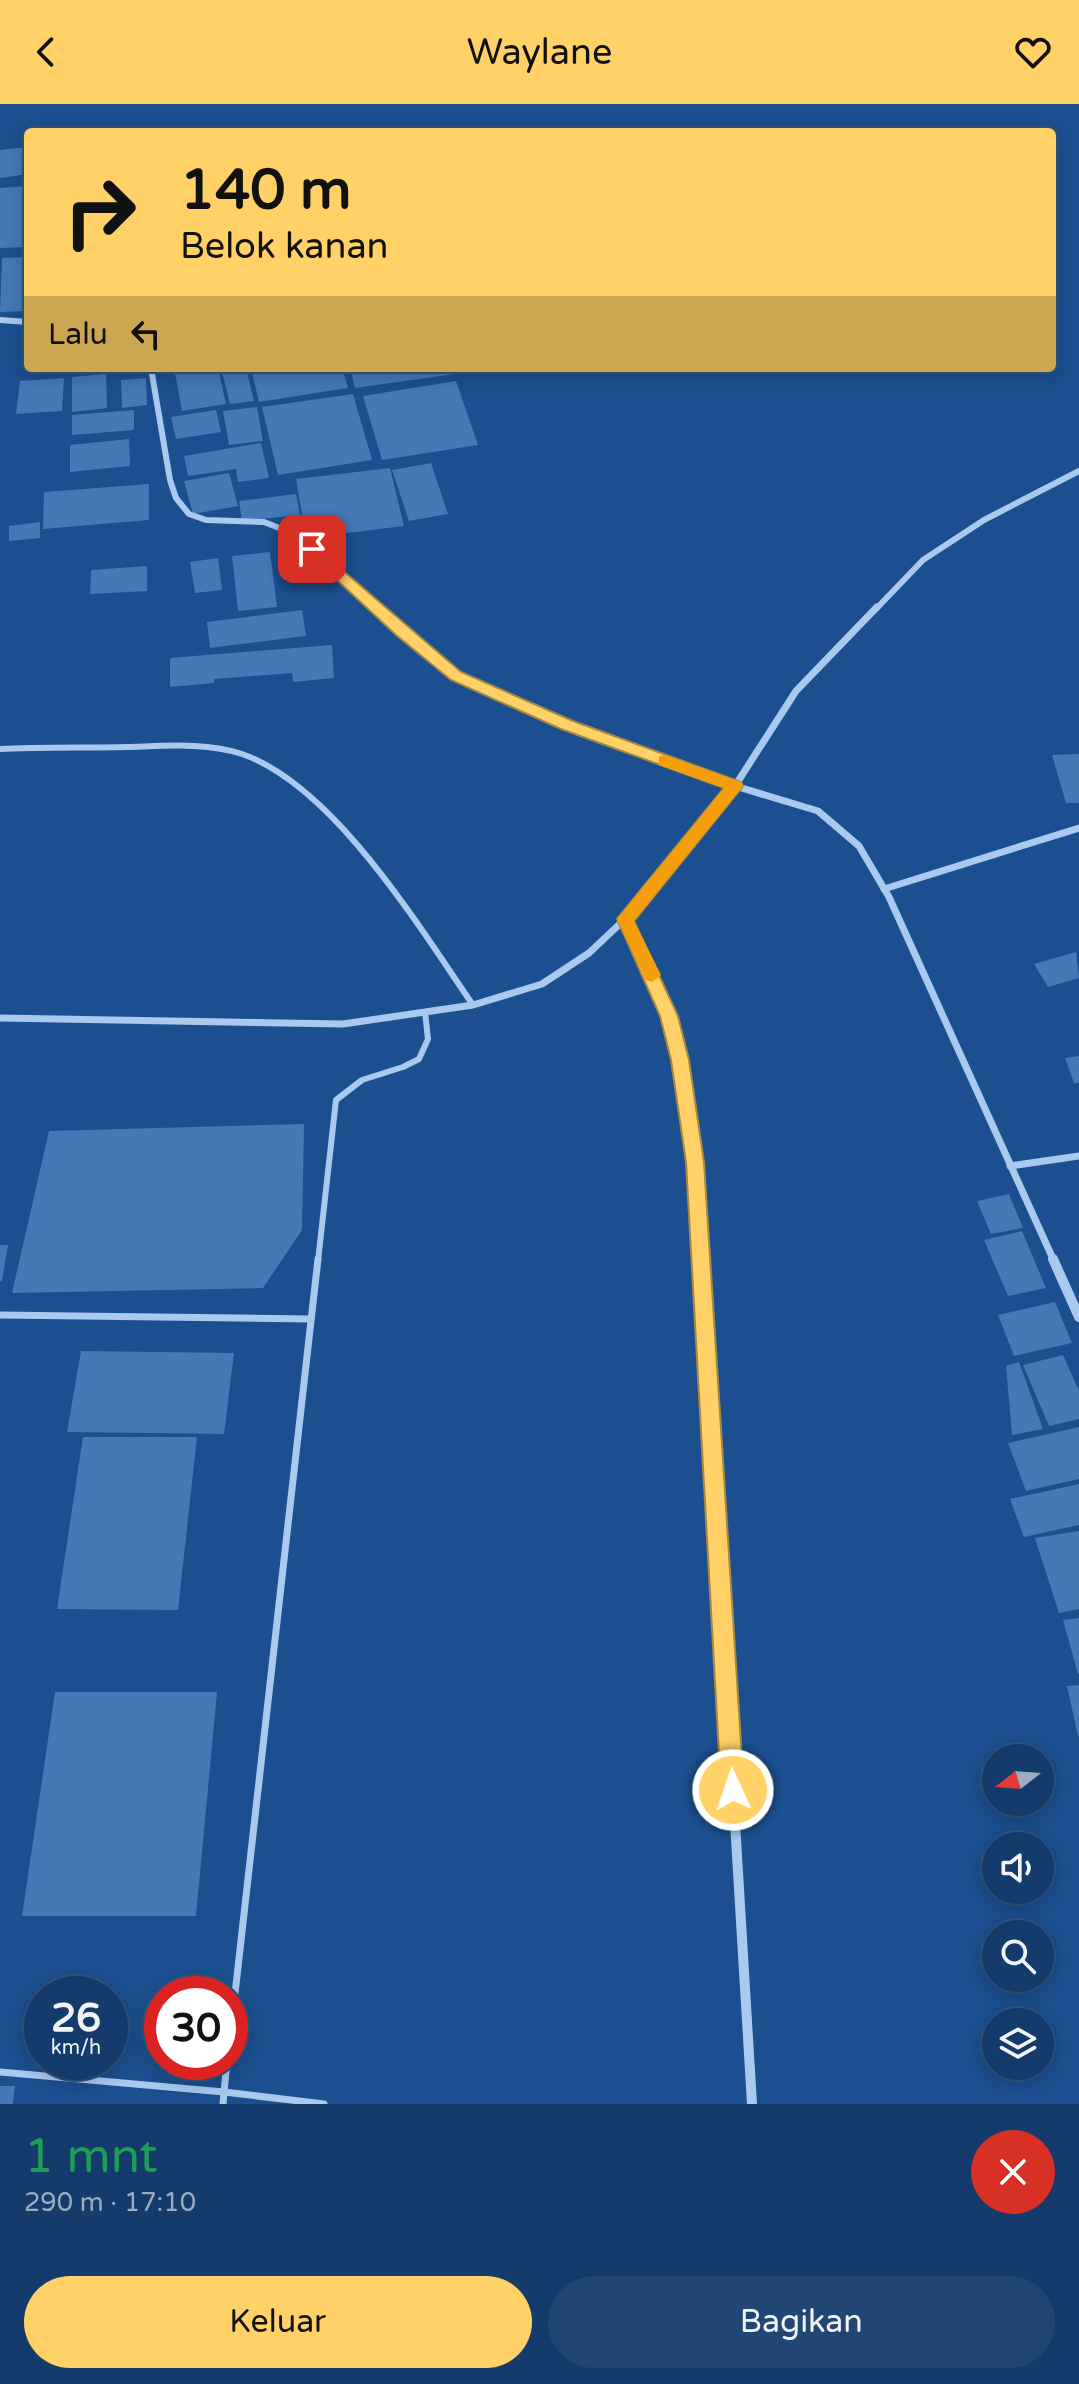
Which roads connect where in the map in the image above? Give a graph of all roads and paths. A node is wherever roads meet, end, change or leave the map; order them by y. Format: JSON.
{"nodes":[{"id":1,"x":0,"y":320,"type":"edge"},
{"id":2,"x":24,"y":322,"type":"edge"},
{"id":3,"x":152,"y":372,"type":"edge"},
{"id":4,"x":1079,"y":471,"type":"edge"},
{"id":5,"x":0,"y":749,"type":"edge"},
{"id":6,"x":735,"y":786,"type":"junction"},
{"id":7,"x":1079,"y":828,"type":"edge"},
{"id":8,"x":884,"y":889,"type":"junction"},
{"id":9,"x":625,"y":919,"type":"junction"},
{"id":10,"x":473,"y":1005,"type":"junction"},
{"id":11,"x":425,"y":1012,"type":"junction"},
{"id":12,"x":0,"y":1018,"type":"edge"},
{"id":13,"x":1079,"y":1156,"type":"edge"},
{"id":14,"x":1010,"y":1166,"type":"junction"},
{"id":15,"x":0,"y":1315,"type":"edge"},
{"id":16,"x":1079,"y":1317,"type":"edge"},
{"id":17,"x":310,"y":1319,"type":"junction"},
{"id":18,"x":237,"y":1976,"type":"edge"},
{"id":19,"x":0,"y":2072,"type":"edge"},
{"id":20,"x":225,"y":2080,"type":"edge"},
{"id":21,"x":224,"y":2092,"type":"junction"},
{"id":22,"x":223,"y":2104,"type":"edge"},
{"id":23,"x":324,"y":2104,"type":"edge"},
{"id":24,"x":752,"y":2104,"type":"edge"}],
"edges":[{"from":1,"to":2,"type":"street"},
{"from":3,"to":6,"type":"street"},
{"from":4,"to":6,"type":"street"},
{"from":5,"to":10,"type":"lane"},
{"from":6,"to":8,"type":"street"},
{"from":6,"to":9,"type":"street"},
{"from":7,"to":8,"type":"street"},
{"from":8,"to":14,"type":"street"},
{"from":9,"to":10,"type":"street"},
{"from":9,"to":24,"type":"street"},
{"from":10,"to":11,"type":"street"},
{"from":11,"to":12,"type":"street"},
{"from":11,"to":17,"type":"lane"},
{"from":13,"to":14,"type":"street"},
{"from":14,"to":16,"type":"street"},
{"from":15,"to":17,"type":"lane"},
{"from":17,"to":18,"type":"lane"},
{"from":19,"to":21,"type":"lane"},
{"from":20,"to":21,"type":"lane"},
{"from":21,"to":22,"type":"lane"},
{"from":21,"to":23,"type":"lane"}]}
